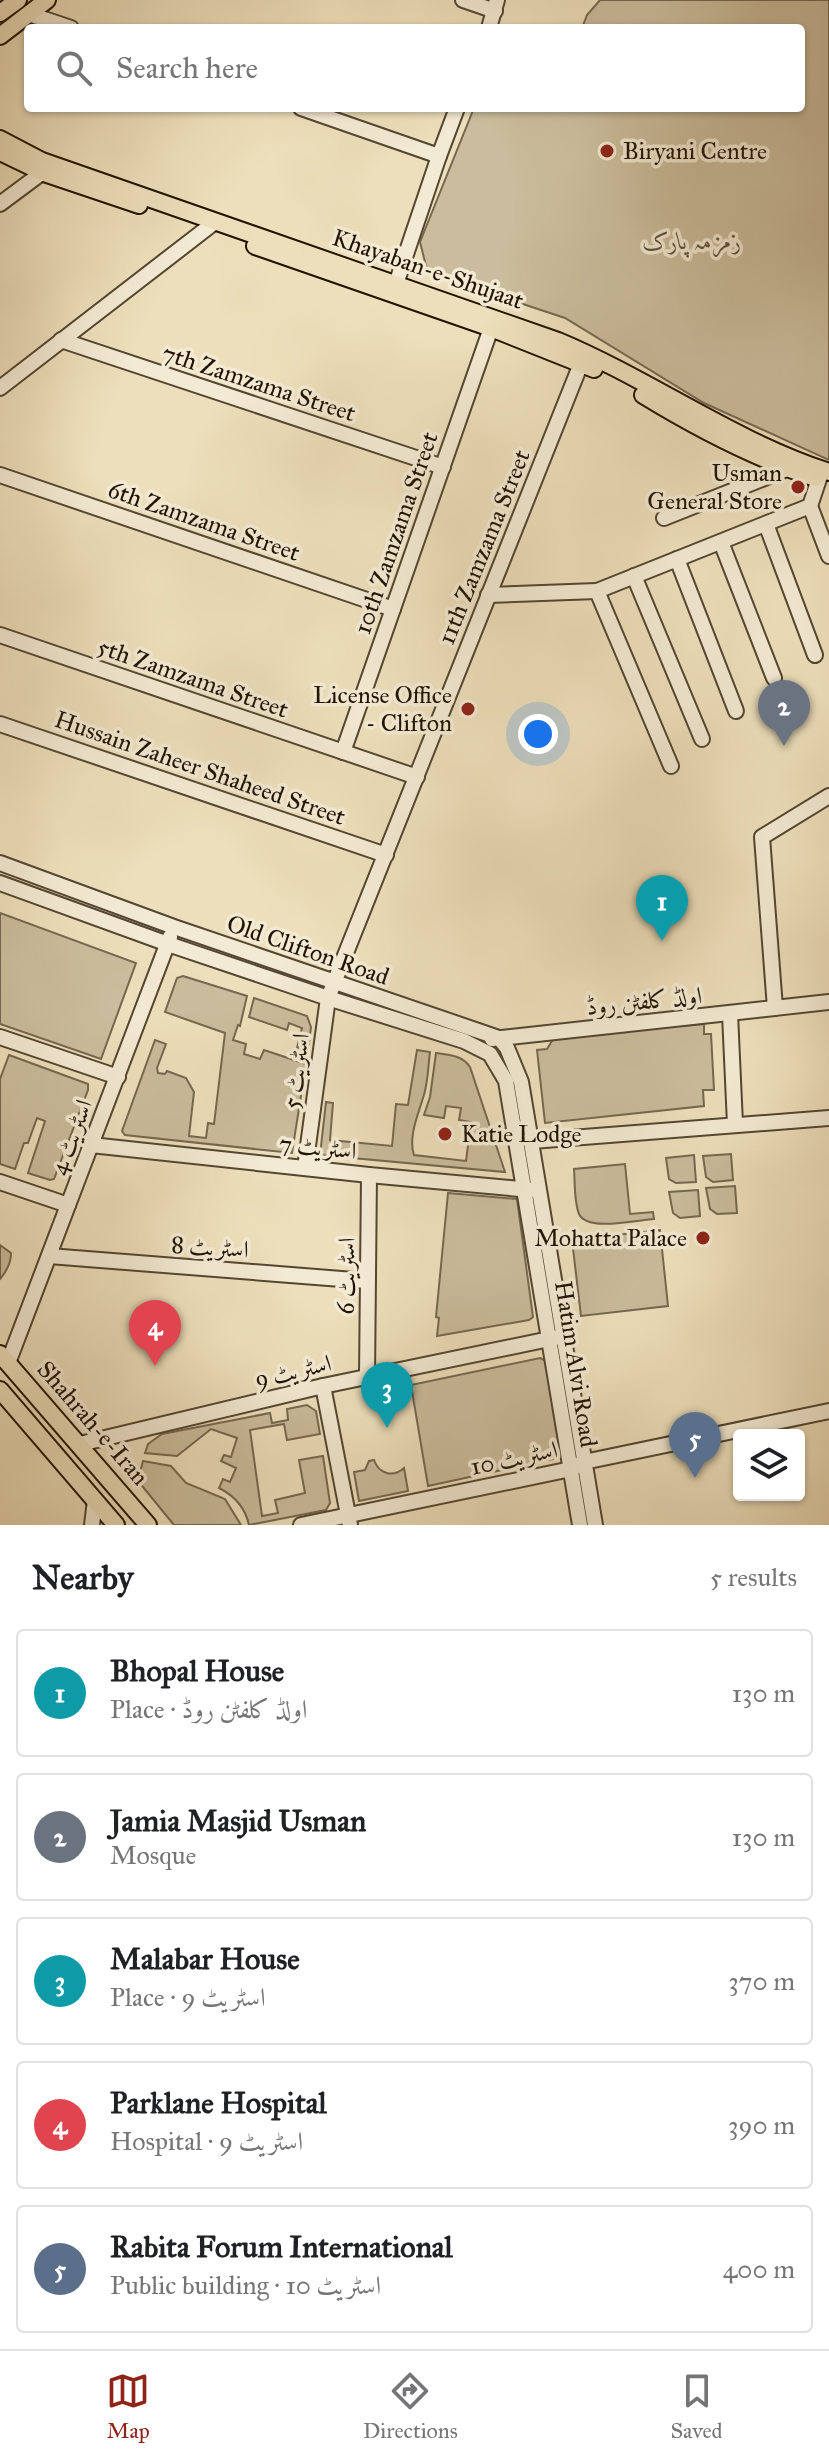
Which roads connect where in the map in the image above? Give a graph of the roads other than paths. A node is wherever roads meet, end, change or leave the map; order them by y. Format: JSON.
{"nodes":[{"id":1,"x":47,"y":0,"type":"edge"},
{"id":2,"x":463,"y":0,"type":"edge"},
{"id":3,"x":496,"y":5,"type":"edge"},
{"id":4,"x":29,"y":14,"type":"junction"},
{"id":5,"x":59,"y":24,"type":"edge"},
{"id":6,"x":0,"y":36,"type":"edge"},
{"id":7,"x":312,"y":112,"type":"edge"},
{"id":8,"x":456,"y":112,"type":"edge"},
{"id":9,"x":0,"y":139,"type":"edge"},
{"id":10,"x":0,"y":152,"type":"edge"},
{"id":11,"x":439,"y":156,"type":"junction"},
{"id":12,"x":49,"y":169,"type":"junction"},
{"id":13,"x":0,"y":204,"type":"edge"},
{"id":14,"x":210,"y":226,"type":"junction"},
{"id":15,"x":394,"y":290,"type":"junction"},
{"id":16,"x":491,"y":328,"type":"junction"},
{"id":17,"x":61,"y":340,"type":"junction"},
{"id":18,"x":584,"y":357,"type":"junction"},
{"id":19,"x":0,"y":388,"type":"edge"},
{"id":20,"x":443,"y":467,"type":"junction"},
{"id":21,"x":787,"y":469,"type":"junction"},
{"id":22,"x":0,"y":475,"type":"edge"},
{"id":23,"x":826,"y":478,"type":"edge"},
{"id":24,"x":810,"y":506,"type":"junction"},
{"id":25,"x":664,"y":518,"type":"dead end"},
{"id":26,"x":766,"y":524,"type":"junction"},
{"id":27,"x":721,"y":542,"type":"junction"},
{"id":28,"x":827,"y":547,"type":"edge"},
{"id":29,"x":677,"y":559,"type":"junction"},
{"id":30,"x":634,"y":576,"type":"junction"},
{"id":31,"x":597,"y":591,"type":"junction"},
{"id":32,"x":488,"y":595,"type":"junction"},
{"id":33,"x":393,"y":609,"type":"junction"},
{"id":34,"x":0,"y":635,"type":"edge"},
{"id":35,"x":815,"y":655,"type":"dead end"},
{"id":36,"x":774,"y":678,"type":"dead end"},
{"id":37,"x":736,"y":711,"type":"dead end"},
{"id":38,"x":0,"y":724,"type":"edge"},
{"id":39,"x":702,"y":739,"type":"dead end"},
{"id":40,"x":343,"y":752,"type":"junction"},
{"id":41,"x":671,"y":766,"type":"dead end"},
{"id":42,"x":417,"y":777,"type":"junction"},
{"id":43,"x":829,"y":796,"type":"edge"},
{"id":44,"x":386,"y":855,"type":"junction"},
{"id":45,"x":0,"y":863,"type":"edge"},
{"id":46,"x":0,"y":883,"type":"edge"},
{"id":47,"x":174,"y":927,"type":"junction"},
{"id":48,"x":168,"y":944,"type":"junction"},
{"id":49,"x":336,"y":983,"type":"junction"},
{"id":50,"x":328,"y":998,"type":"junction"},
{"id":51,"x":829,"y":1002,"type":"edge"},
{"id":52,"x":775,"y":1008,"type":"junction"},
{"id":53,"x":730,"y":1014,"type":"junction"},
{"id":54,"x":0,"y":1037,"type":"edge"},
{"id":55,"x":499,"y":1038,"type":"junction"},
{"id":56,"x":464,"y":1041,"type":"junction"},
{"id":57,"x":118,"y":1077,"type":"junction"},
{"id":58,"x":829,"y":1118,"type":"edge"},
{"id":59,"x":735,"y":1124,"type":"junction"},
{"id":60,"x":532,"y":1141,"type":"junction"},
{"id":61,"x":91,"y":1145,"type":"junction"},
{"id":62,"x":305,"y":1168,"type":"junction"},
{"id":63,"x":369,"y":1175,"type":"junction"},
{"id":64,"x":0,"y":1182,"type":"edge"},
{"id":65,"x":523,"y":1189,"type":"junction"},
{"id":66,"x":539,"y":1190,"type":"junction"},
{"id":67,"x":68,"y":1205,"type":"junction"},
{"id":68,"x":49,"y":1256,"type":"junction"},
{"id":69,"x":367,"y":1281,"type":"junction"},
{"id":70,"x":556,"y":1337,"type":"junction"},
{"id":71,"x":4,"y":1358,"type":"edge"},
{"id":72,"x":367,"y":1377,"type":"junction"},
{"id":73,"x":323,"y":1386,"type":"junction"},
{"id":74,"x":0,"y":1390,"type":"edge"},
{"id":75,"x":829,"y":1411,"type":"edge"},
{"id":76,"x":80,"y":1444,"type":"junction"},
{"id":77,"x":584,"y":1462,"type":"junction"},
{"id":78,"x":571,"y":1469,"type":"junction"},
{"id":79,"x":95,"y":1500,"type":"junction"},
{"id":80,"x":349,"y":1520,"type":"edge"},
{"id":81,"x":92,"y":1525,"type":"edge"},
{"id":82,"x":116,"y":1525,"type":"edge"},
{"id":83,"x":148,"y":1525,"type":"edge"},
{"id":84,"x":301,"y":1525,"type":"edge"},
{"id":85,"x":580,"y":1525,"type":"edge"},
{"id":86,"x":595,"y":1525,"type":"edge"}],
"edges":[{"from":1,"to":4,"type":"main road"},
{"from":2,"to":3,"type":"street"},
{"from":4,"to":5,"type":"street"},
{"from":4,"to":6,"type":"main road"},
{"from":7,"to":11,"type":"street"},
{"from":8,"to":11,"type":"street"},
{"from":9,"to":12,"type":"main road","name":"Khayaban-e-Shujaat"},
{"from":10,"to":12,"type":"main road","name":"Khayaban-e-Shujaat"},
{"from":11,"to":15,"type":"street"},
{"from":12,"to":13,"type":"street"},
{"from":12,"to":14,"type":"main road","name":"Khayaban-e-Shujaat"},
{"from":14,"to":15,"type":"main road","name":"Khayaban-e-Shujaat"},
{"from":14,"to":17,"type":"street"},
{"from":15,"to":16,"type":"main road","name":"Khayaban-e-Shujaat"},
{"from":15,"to":18,"type":"main road","name":"Khayaban-e-Shujaat"},
{"from":16,"to":18,"type":"main road","name":"Khayaban-e-Shujaat"},
{"from":16,"to":20,"type":"street","name":"10th Zamzama Street"},
{"from":17,"to":19,"type":"street"},
{"from":17,"to":20,"type":"street","name":"7th Zamzama Street"},
{"from":18,"to":21,"type":"main road","name":"Khayaban-e-Shujaat"},
{"from":18,"to":23,"type":"main road","name":"Khayaban-e-Shujaat"},
{"from":18,"to":32,"type":"street","name":"11th Zamzama Street"},
{"from":20,"to":33,"type":"street","name":"10th Zamzama Street"},
{"from":21,"to":23,"type":"main road","name":"Khayaban-e-Shujaat"},
{"from":21,"to":25,"type":"street"},
{"from":22,"to":33,"type":"street","name":"6th Zamzama Street"},
{"from":23,"to":24,"type":"street"},
{"from":24,"to":26,"type":"street"},
{"from":24,"to":28,"type":"street"},
{"from":26,"to":27,"type":"street"},
{"from":26,"to":35,"type":"street"},
{"from":27,"to":29,"type":"street"},
{"from":27,"to":36,"type":"street"},
{"from":29,"to":30,"type":"street"},
{"from":29,"to":37,"type":"street"},
{"from":30,"to":31,"type":"street"},
{"from":30,"to":39,"type":"street"},
{"from":31,"to":32,"type":"street"},
{"from":31,"to":41,"type":"street"},
{"from":32,"to":42,"type":"street","name":"11th Zamzama Street"},
{"from":33,"to":40,"type":"street","name":"10th Zamzama Street"},
{"from":34,"to":40,"type":"street","name":"5th Zamzama Street"},
{"from":38,"to":44,"type":"street","name":"Hussain Zaheer Shaheed Street"},
{"from":40,"to":42,"type":"street","name":"5th Zamzama Street"},
{"from":42,"to":44,"type":"street","name":"11th Zamzama Street"},
{"from":43,"to":52,"type":"street"},
{"from":44,"to":49,"type":"street","name":"11th Zamzama Street"},
{"from":45,"to":47,"type":"street","name":"Old Clifton Road"},
{"from":46,"to":48,"type":"street","name":"Old Clifton Road"},
{"from":47,"to":48,"type":"street","name":"اسٹریٹ 4"},
{"from":47,"to":49,"type":"street","name":"Old Clifton Road"},
{"from":48,"to":50,"type":"street","name":"Old Clifton Road"},
{"from":48,"to":57,"type":"street","name":"اسٹریٹ 4"},
{"from":49,"to":50,"type":"street","name":"اسٹریٹ 5"},
{"from":49,"to":55,"type":"street","name":"Old Clifton Road"},
{"from":50,"to":56,"type":"street","name":"Old Clifton Road"},
{"from":50,"to":62,"type":"street","name":"اسٹریٹ 5"},
{"from":51,"to":52,"type":"street","name":"اولڈ کلفٹن روڈ"},
{"from":52,"to":53,"type":"street","name":"اولڈ کلفٹن روڈ"},
{"from":53,"to":55,"type":"street","name":"اولڈ کلفٹن روڈ"},
{"from":53,"to":59,"type":"street"},
{"from":54,"to":57,"type":"street"},
{"from":55,"to":56,"type":"street","name":"اولڈ کلفٹن روڈ"},
{"from":55,"to":60,"type":"street"},
{"from":56,"to":65,"type":"street","name":"Hatim Alvi Road"},
{"from":57,"to":61,"type":"street","name":"اسٹریٹ 4"},
{"from":58,"to":59,"type":"street"},
{"from":59,"to":60,"type":"street"},
{"from":60,"to":66,"type":"street","name":"Hatim Alvi Road"},
{"from":61,"to":62,"type":"street","name":"اسٹریٹ 7"},
{"from":61,"to":67,"type":"street","name":"اسٹریٹ 4"},
{"from":62,"to":63,"type":"street","name":"اسٹریٹ 7"},
{"from":63,"to":65,"type":"street","name":"اسٹریٹ 7"},
{"from":63,"to":69,"type":"street","name":"اسٹریٹ 6"},
{"from":64,"to":67,"type":"street"},
{"from":65,"to":66,"type":"street","name":"اسٹریٹ 7"},
{"from":65,"to":70,"type":"street","name":"Hatim Alvi Road"},
{"from":66,"to":70,"type":"street","name":"Hatim Alvi Road"},
{"from":67,"to":68,"type":"street","name":"اسٹریٹ 4"},
{"from":68,"to":69,"type":"street","name":"اسٹریٹ 8"},
{"from":68,"to":71,"type":"street","name":"اسٹریٹ 4"},
{"from":69,"to":72,"type":"street","name":"اسٹریٹ 6"},
{"from":70,"to":72,"type":"street","name":"اسٹریٹ 9"},
{"from":70,"to":77,"type":"street","name":"Hatim Alvi Road"},
{"from":70,"to":78,"type":"street","name":"Hatim Alvi Road"},
{"from":71,"to":76,"type":"main road","name":"Shahrah-e-Iran"},
{"from":72,"to":73,"type":"street","name":"اسٹریٹ 9"},
{"from":73,"to":76,"type":"street","name":"اسٹریٹ 9"},
{"from":73,"to":80,"type":"street"},
{"from":74,"to":79,"type":"main road","name":"Shahrah-e-Iran"},
{"from":75,"to":77,"type":"street","name":"اسٹریٹ 10"},
{"from":76,"to":83,"type":"main road","name":"Shahrah-e-Iran"},
{"from":77,"to":78,"type":"street","name":"اسٹریٹ 10"},
{"from":77,"to":86,"type":"street","name":"Hatim Alvi Road"},
{"from":78,"to":80,"type":"street","name":"اسٹریٹ 10"},
{"from":78,"to":85,"type":"street","name":"Hatim Alvi Road"},
{"from":79,"to":81,"type":"street"},
{"from":79,"to":82,"type":"main road","name":"Shahrah-e-Iran"},
{"from":80,"to":84,"type":"street","name":"اسٹریٹ 10"}]}
